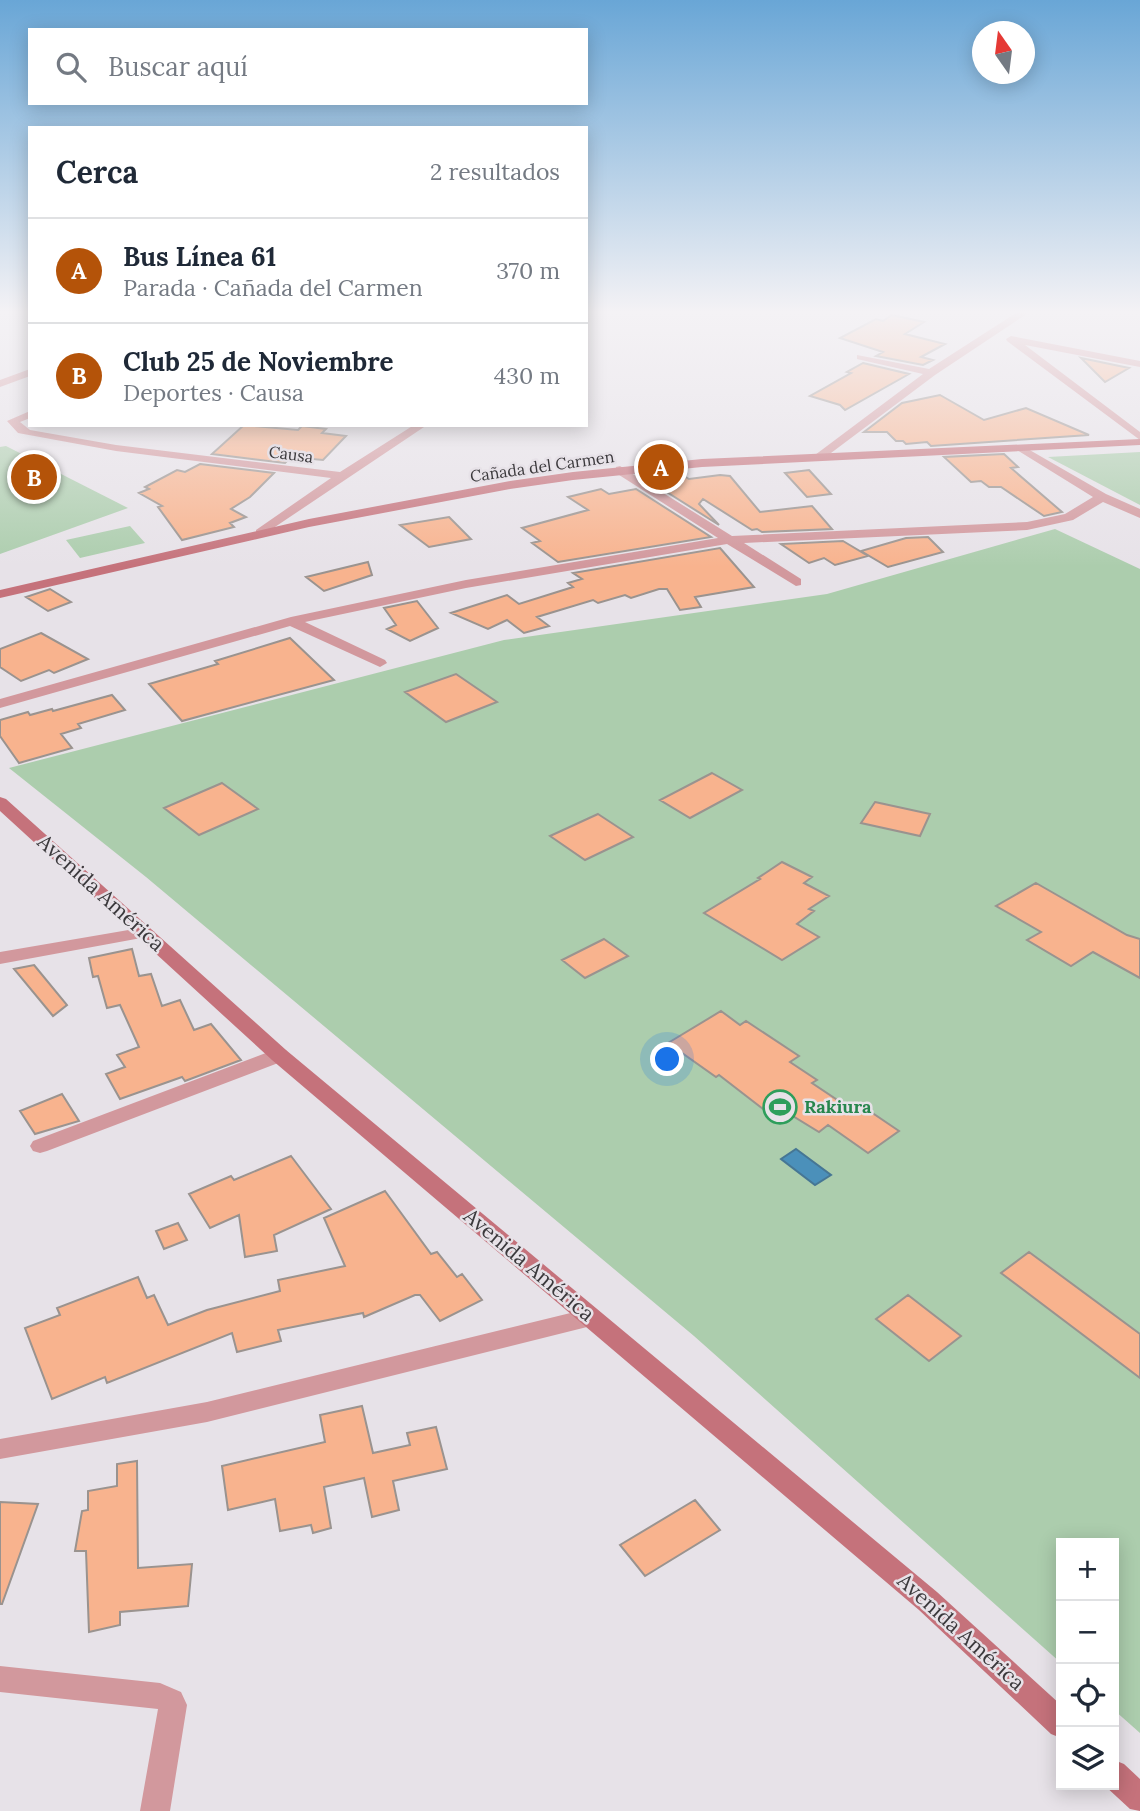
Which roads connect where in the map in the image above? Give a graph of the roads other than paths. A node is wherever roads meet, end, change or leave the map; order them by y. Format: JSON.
{"nodes":[{"id":1,"x":899,"y":398,"type":"edge"},
{"id":2,"x":1086,"y":398,"type":"edge"},
{"id":3,"x":28,"y":415,"type":"edge"},
{"id":4,"x":419,"y":427,"type":"edge"},
{"id":5,"x":1140,"y":440,"type":"edge"},
{"id":6,"x":1021,"y":448,"type":"junction"},
{"id":7,"x":820,"y":457,"type":"junction"},
{"id":8,"x":620,"y":470,"type":"junction"},
{"id":9,"x":342,"y":476,"type":"junction"},
{"id":10,"x":1102,"y":497,"type":"junction"},
{"id":11,"x":1140,"y":514,"type":"edge"},
{"id":12,"x":260,"y":533,"type":"junction"},
{"id":13,"x":727,"y":540,"type":"junction"},
{"id":14,"x":796,"y":582,"type":"dead end"},
{"id":15,"x":0,"y":594,"type":"edge"},
{"id":16,"x":291,"y":621,"type":"junction"},
{"id":17,"x":380,"y":663,"type":"dead end"},
{"id":18,"x":0,"y":704,"type":"edge"},
{"id":19,"x":0,"y":802,"type":"edge"},
{"id":20,"x":146,"y":932,"type":"junction"},
{"id":21,"x":0,"y":958,"type":"edge"},
{"id":22,"x":279,"y":1055,"type":"junction"},
{"id":23,"x":40,"y":1146,"type":"dead end"},
{"id":24,"x":591,"y":1317,"type":"junction"},
{"id":25,"x":0,"y":1449,"type":"edge"},
{"id":26,"x":0,"y":1679,"type":"edge"},
{"id":27,"x":1056,"y":1719,"type":"edge"},
{"id":28,"x":1119,"y":1779,"type":"edge"},
{"id":29,"x":1140,"y":1798,"type":"edge"},
{"id":30,"x":155,"y":1811,"type":"edge"}],
"edges":[{"from":1,"to":7,"type":"street"},
{"from":2,"to":5,"type":"street"},
{"from":3,"to":9,"type":"street","name":"Causa"},
{"from":4,"to":9,"type":"street"},
{"from":5,"to":6,"type":"street","name":"Cañada del Carmen"},
{"from":6,"to":7,"type":"street","name":"Cañada del Carmen"},
{"from":6,"to":10,"type":"street"},
{"from":7,"to":8,"type":"street","name":"Cañada del Carmen"},
{"from":8,"to":12,"type":"street","name":"Cañada del Carmen"},
{"from":8,"to":13,"type":"street"},
{"from":9,"to":12,"type":"street"},
{"from":10,"to":11,"type":"street"},
{"from":10,"to":13,"type":"street"},
{"from":12,"to":15,"type":"street","name":"Cañada del Carmen"},
{"from":13,"to":14,"type":"street"},
{"from":13,"to":16,"type":"street"},
{"from":16,"to":17,"type":"street"},
{"from":16,"to":18,"type":"street"},
{"from":19,"to":20,"type":"street","name":"Avenida América"},
{"from":20,"to":21,"type":"street"},
{"from":20,"to":22,"type":"street","name":"Avenida América"},
{"from":22,"to":23,"type":"street"},
{"from":22,"to":24,"type":"street","name":"Avenida América"},
{"from":24,"to":25,"type":"street"},
{"from":24,"to":27,"type":"street","name":"Avenida América"},
{"from":26,"to":30,"type":"street"},
{"from":28,"to":29,"type":"street"}]}
